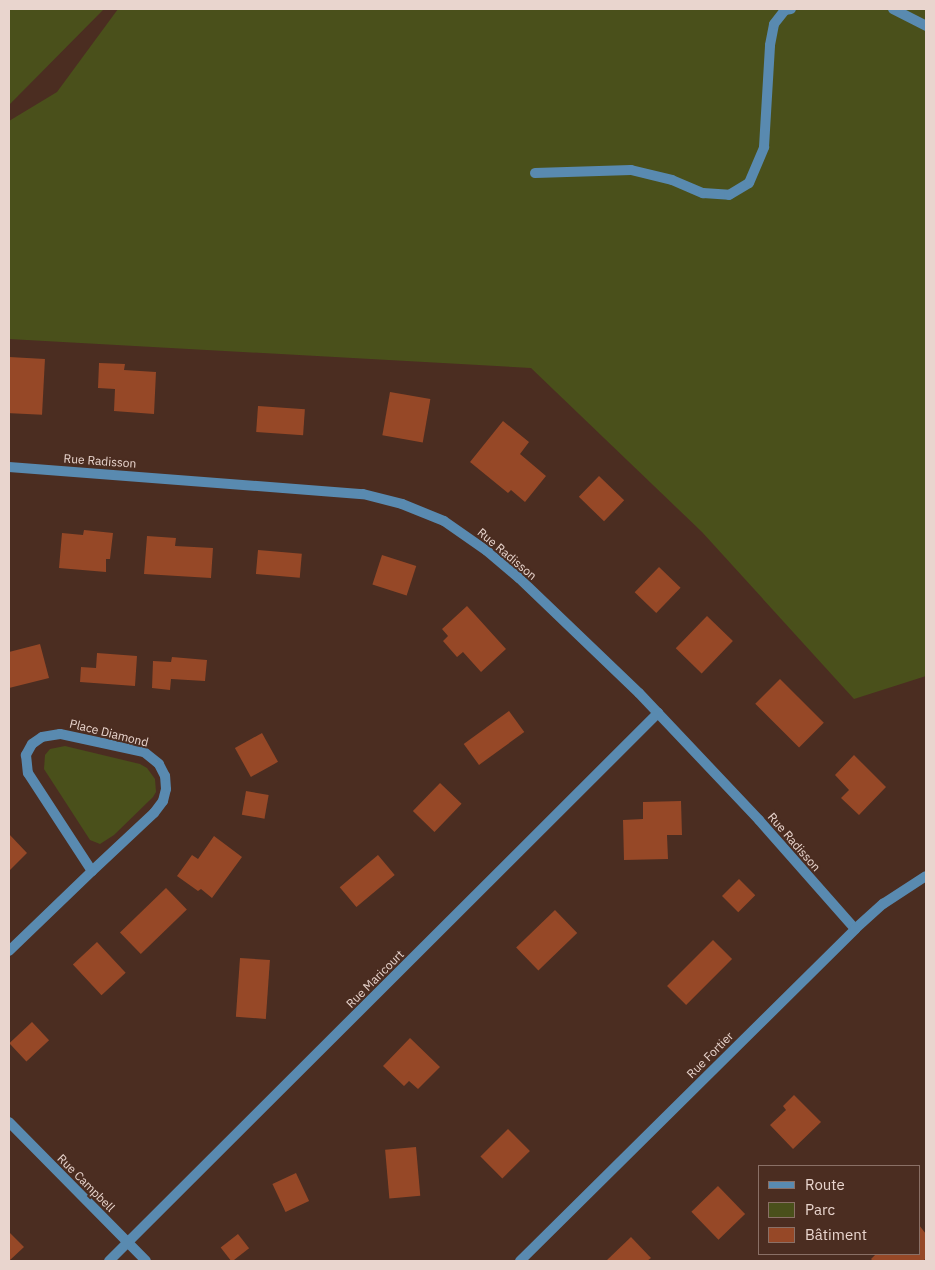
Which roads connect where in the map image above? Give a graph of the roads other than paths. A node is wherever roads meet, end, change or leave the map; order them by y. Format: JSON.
{"nodes":[{"id":1,"x":791,"y":9,"type":"edge"},
{"id":2,"x":893,"y":9,"type":"edge"},
{"id":3,"x":926,"y":26,"type":"edge"},
{"id":4,"x":535,"y":173,"type":"dead end"},
{"id":5,"x":9,"y":467,"type":"edge"},
{"id":6,"x":658,"y":713,"type":"junction"},
{"id":7,"x":92,"y":871,"type":"junction"},
{"id":8,"x":926,"y":876,"type":"edge"},
{"id":9,"x":855,"y":929,"type":"junction"},
{"id":10,"x":9,"y":951,"type":"edge"},
{"id":11,"x":9,"y":1122,"type":"edge"},
{"id":12,"x":128,"y":1243,"type":"junction"},
{"id":13,"x":109,"y":1261,"type":"edge"},
{"id":14,"x":146,"y":1261,"type":"edge"},
{"id":15,"x":520,"y":1261,"type":"edge"}],
"edges":[{"from":1,"to":4,"type":"street"},
{"from":2,"to":3,"type":"street"},
{"from":5,"to":6,"type":"street","name":"Rue Radisson"},
{"from":6,"to":9,"type":"street","name":"Rue Radisson"},
{"from":6,"to":12,"type":"street","name":"Rue Maricourt"},
{"from":7,"to":7,"type":"street","name":"Place Diamond"},
{"from":7,"to":10,"type":"street","name":"Place Diamond"},
{"from":8,"to":9,"type":"street","name":"Rue Fortier"},
{"from":9,"to":15,"type":"street","name":"Rue Fortier"},
{"from":11,"to":12,"type":"street","name":"Rue Campbell"},
{"from":12,"to":13,"type":"street","name":"Rue Maricourt"},
{"from":12,"to":14,"type":"street","name":"Rue Campbell"}]}
